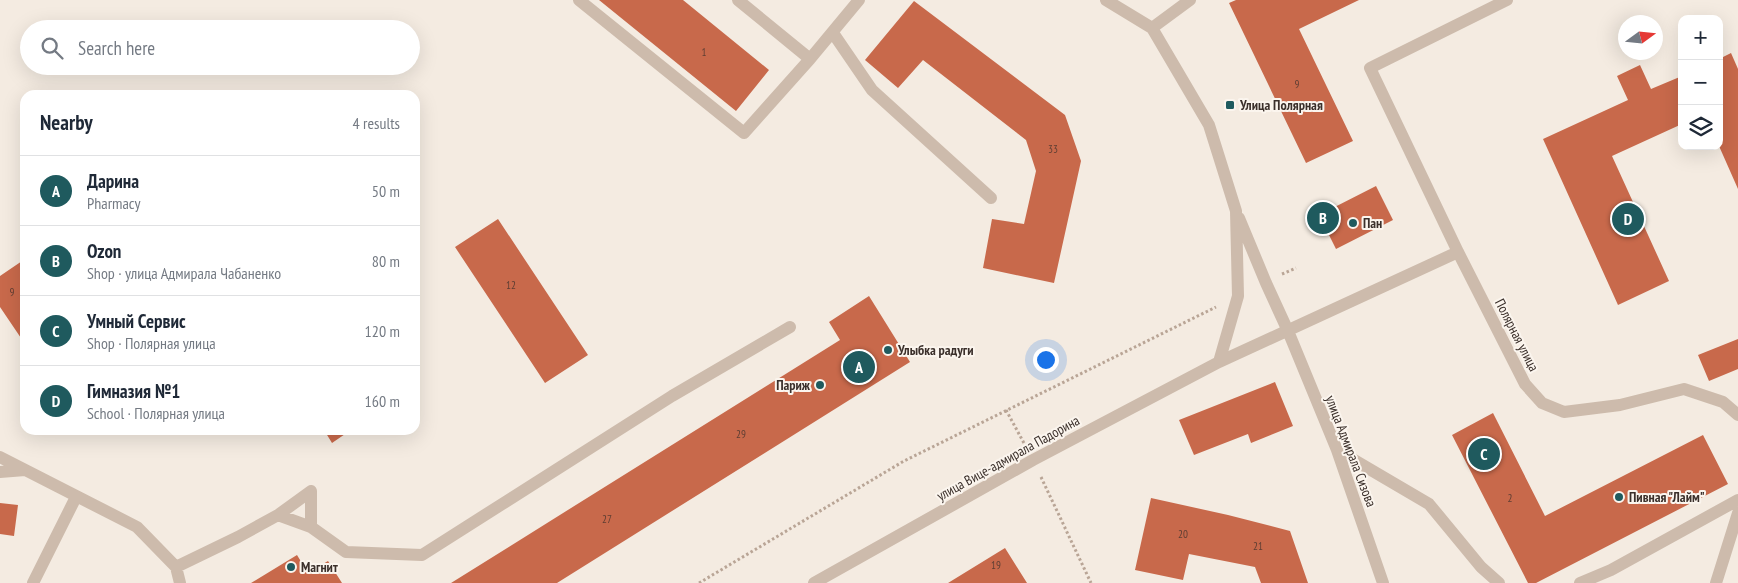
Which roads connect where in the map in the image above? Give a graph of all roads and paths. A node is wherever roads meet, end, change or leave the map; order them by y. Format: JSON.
{"nodes":[{"id":1,"x":579,"y":0,"type":"edge"},
{"id":2,"x":738,"y":0,"type":"edge"},
{"id":3,"x":858,"y":0,"type":"edge"},
{"id":4,"x":1106,"y":0,"type":"edge"},
{"id":5,"x":1190,"y":0,"type":"edge"},
{"id":6,"x":1507,"y":0,"type":"edge"},
{"id":7,"x":1152,"y":28,"type":"junction"},
{"id":8,"x":833,"y":33,"type":"junction"},
{"id":9,"x":810,"y":59,"type":"junction"},
{"id":10,"x":991,"y":198,"type":"dead end"},
{"id":11,"x":1236,"y":211,"type":"junction"},
{"id":12,"x":1458,"y":252,"type":"junction"},
{"id":13,"x":1296,"y":268,"type":"dead end"},
{"id":14,"x":1266,"y":283,"type":"junction"},
{"id":15,"x":1238,"y":296,"type":"junction"},
{"id":16,"x":790,"y":327,"type":"dead end"},
{"id":17,"x":1288,"y":331,"type":"junction"},
{"id":18,"x":1219,"y":362,"type":"junction"},
{"id":19,"x":1006,"y":410,"type":"junction"},
{"id":20,"x":1738,"y":414,"type":"edge"},
{"id":21,"x":1336,"y":450,"type":"junction"},
{"id":22,"x":0,"y":457,"type":"edge"},
{"id":23,"x":1033,"y":460,"type":"junction"},
{"id":24,"x":25,"y":470,"type":"junction"},
{"id":25,"x":0,"y":472,"type":"edge"},
{"id":26,"x":76,"y":497,"type":"junction"},
{"id":27,"x":1738,"y":500,"type":"edge"},
{"id":28,"x":1738,"y":513,"type":"edge"},
{"id":29,"x":278,"y":515,"type":"junction"},
{"id":30,"x":311,"y":527,"type":"junction"},
{"id":31,"x":176,"y":567,"type":"junction"},
{"id":32,"x":32,"y":583,"type":"edge"},
{"id":33,"x":180,"y":583,"type":"edge"},
{"id":34,"x":699,"y":583,"type":"edge"},
{"id":35,"x":814,"y":583,"type":"edge"},
{"id":36,"x":1091,"y":583,"type":"edge"},
{"id":37,"x":1383,"y":583,"type":"edge"},
{"id":38,"x":1499,"y":583,"type":"edge"},
{"id":39,"x":1580,"y":583,"type":"edge"},
{"id":40,"x":1716,"y":583,"type":"edge"}],
"edges":[{"from":1,"to":9,"type":"street"},
{"from":2,"to":9,"type":"street"},
{"from":3,"to":8,"type":"street"},
{"from":4,"to":7,"type":"street"},
{"from":5,"to":7,"type":"street"},
{"from":6,"to":12,"type":"street","name":"Полярная улица"},
{"from":7,"to":11,"type":"street"},
{"from":8,"to":9,"type":"street"},
{"from":8,"to":10,"type":"street"},
{"from":11,"to":14,"type":"street","name":"улица Адмирала Сизова"},
{"from":11,"to":15,"type":"street"},
{"from":12,"to":17,"type":"street"},
{"from":12,"to":20,"type":"street","name":"Полярная улица"},
{"from":13,"to":14,"type":"path"},
{"from":14,"to":17,"type":"street","name":"улица Адмирала Сизова"},
{"from":15,"to":18,"type":"street"},
{"from":15,"to":19,"type":"path"},
{"from":16,"to":30,"type":"street"},
{"from":17,"to":18,"type":"street"},
{"from":17,"to":21,"type":"street","name":"улица Адмирала Сизова"},
{"from":18,"to":23,"type":"street","name":"улица Вице-адмирала Падорина"},
{"from":19,"to":23,"type":"path"},
{"from":19,"to":34,"type":"path"},
{"from":21,"to":37,"type":"street","name":"улица Адмирала Сизова"},
{"from":21,"to":38,"type":"street"},
{"from":22,"to":24,"type":"street"},
{"from":23,"to":35,"type":"street","name":"улица Вице-адмирала Падорина"},
{"from":23,"to":36,"type":"path"},
{"from":24,"to":25,"type":"street"},
{"from":24,"to":26,"type":"street"},
{"from":26,"to":31,"type":"street"},
{"from":26,"to":32,"type":"street"},
{"from":27,"to":39,"type":"street"},
{"from":28,"to":40,"type":"street"},
{"from":29,"to":30,"type":"street"},
{"from":29,"to":30,"type":"street"},
{"from":29,"to":31,"type":"street"},
{"from":31,"to":33,"type":"street"}]}
